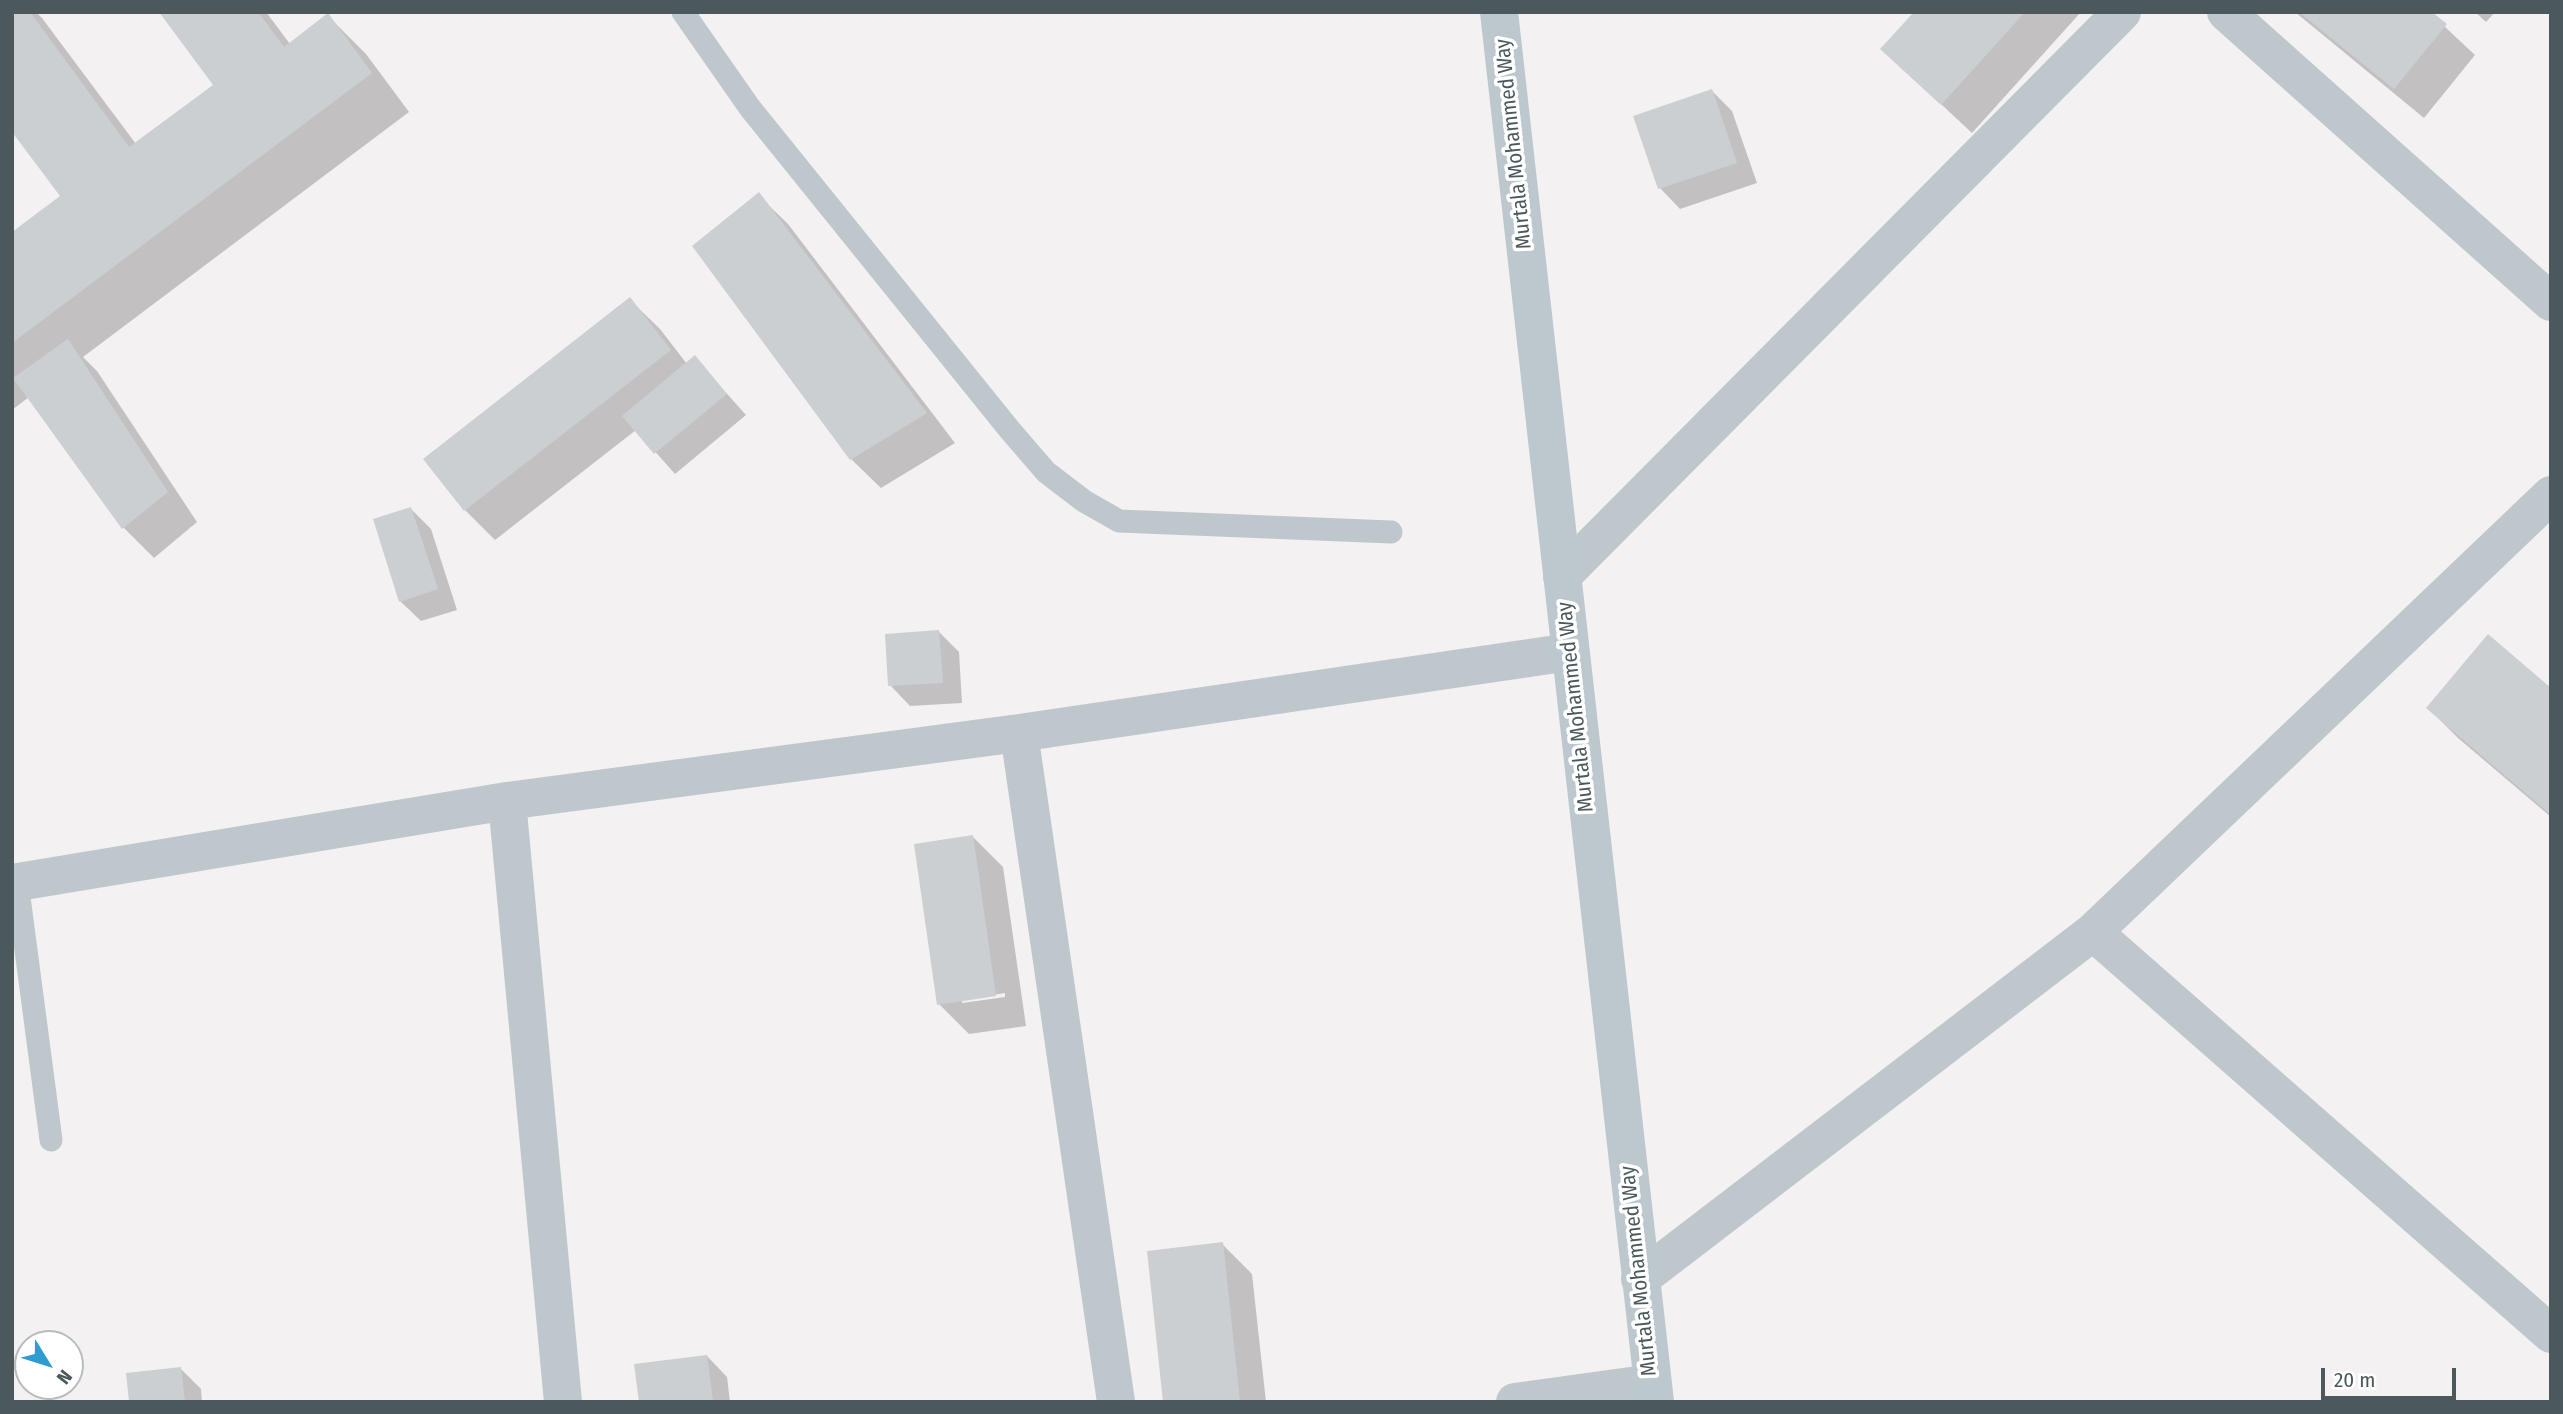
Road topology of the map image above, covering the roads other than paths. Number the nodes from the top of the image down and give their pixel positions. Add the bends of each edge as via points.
1 (683, 12) edge
2 (1499, 12) edge
3 (2122, 12) edge
4 (2226, 12) edge
5 (2551, 302) edge
6 (2551, 495) edge
7 (1391, 532) dead end
8 (1562, 576) junction
9 (1570, 652) junction
10 (1019, 733) junction
11 (507, 801) junction
12 (15, 882) edge
13 (2093, 932) junction
14 (51, 1140) dead end
15 (1640, 1279) junction
16 (2551, 1334) edge
17 (1653, 1392) edge
18 (563, 1402) edge
19 (1116, 1402) edge
20 (1515, 1402) edge

1 - 7 lane via 750,108 1009,429 1046,472 1084,501 1119,521
2 - 8 street, Murtala Mohammed Way
3 - 8 street
4 - 5 street
6 - 13 street
8 - 9 street, Murtala Mohammed Way
9 - 10 street
9 - 15 street, Murtala Mohammed Way
10 - 11 street
10 - 19 street
11 - 12 street
11 - 18 street
12 - 14 lane
13 - 15 street
13 - 16 street
15 - 17 street, Murtala Mohammed Way
17 - 20 street

